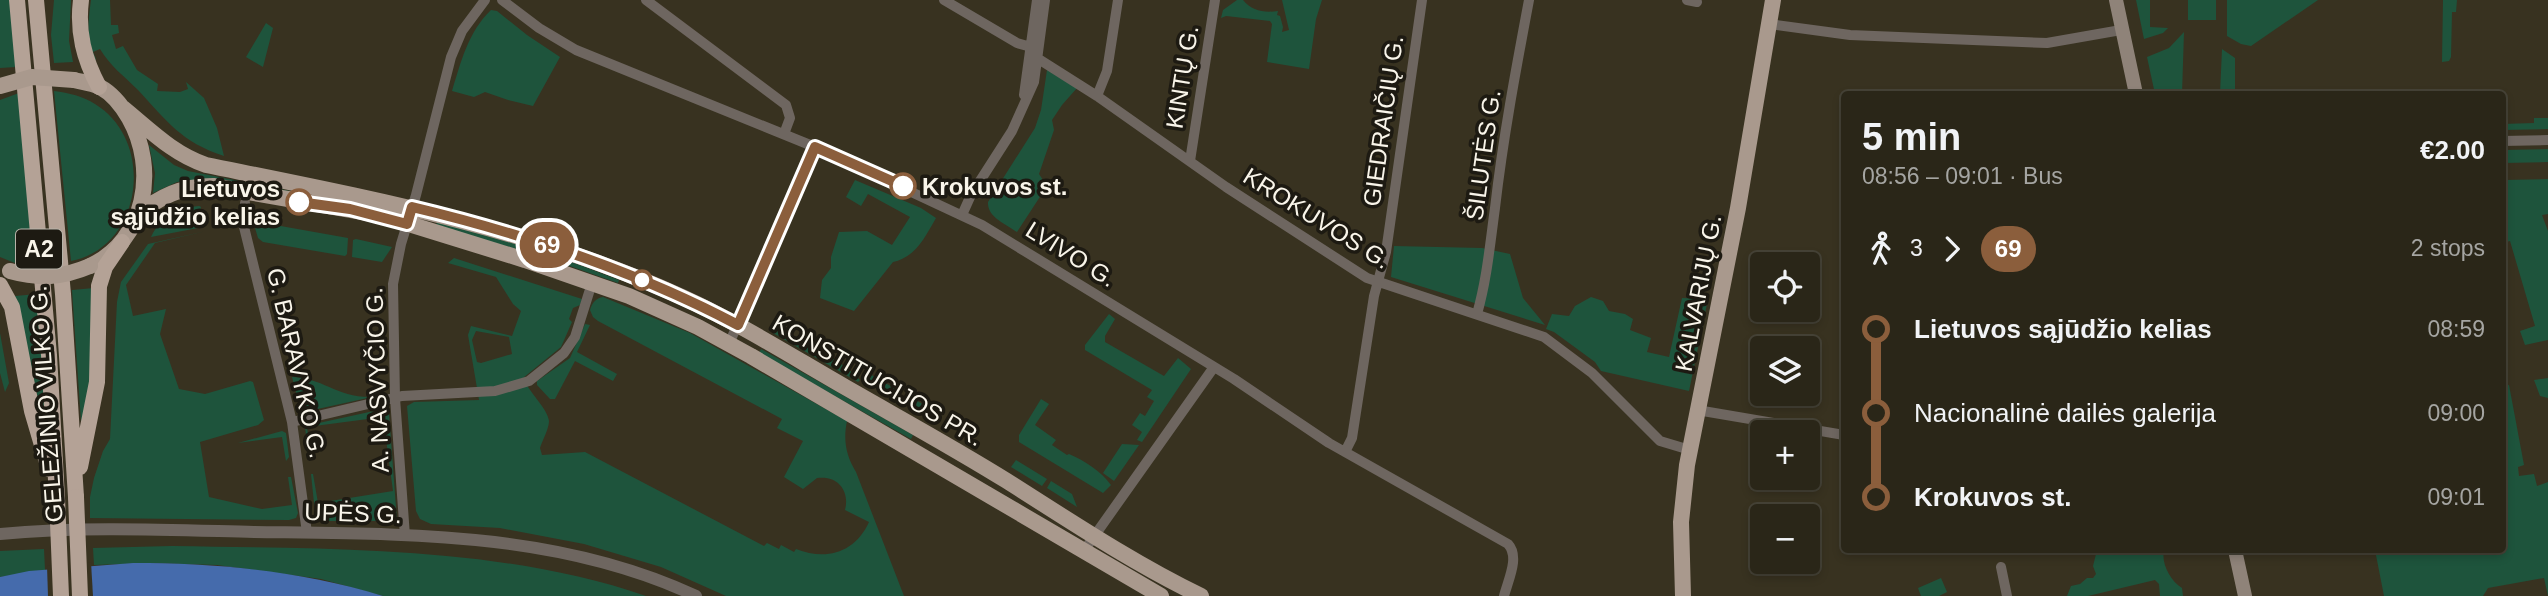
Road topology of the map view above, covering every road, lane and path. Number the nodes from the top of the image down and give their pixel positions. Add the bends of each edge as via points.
1 (18, 0) edge
2 (36, 0) edge
3 (45, 0) edge
4 (81, 0) edge
5 (485, 0) edge
6 (502, 0) edge
7 (646, 0) edge
8 (944, 0) edge
9 (1037, 0) edge
10 (1045, 0) edge
11 (1118, 0) edge
12 (1215, 0) edge
13 (1422, 0) edge
14 (1529, 0) edge
15 (1773, 0) edge
16 (2116, 0) edge
17 (1769, 24) junction
18 (2121, 30) junction
19 (1031, 47) junction
20 (1037, 58) junction
21 (42, 63) junction
22 (0, 86) edge
23 (99, 87) junction
24 (2135, 91) edge
25 (1097, 96) junction
26 (123, 108) junction
27 (1020, 112) junction
28 (784, 134) junction
29 (2548, 140) edge
30 (2506, 141) edge
31 (815, 147) junction
32 (1190, 161) junction
33 (165, 196) junction
34 (246, 203) junction
35 (412, 207) junction
36 (962, 215) junction
37 (136, 216) junction
38 (407, 224) junction
39 (122, 242) junction
40 (5, 269) edge
41 (1378, 282) junction
42 (592, 283) junction
43 (0, 285) edge
44 (1477, 314) junction
45 (738, 325) junction
46 (729, 344) junction
47 (1214, 367) junction
48 (395, 398) junction
49 (1697, 410) junction
50 (292, 422) junction
51 (1841, 434) edge
52 (1690, 450) junction
53 (1345, 452) junction
54 (76, 497) junction
55 (57, 498) junction
56 (307, 533) junction
57 (0, 534) edge
58 (405, 536) junction
59 (1094, 536) junction
60 (1083, 552) junction
61 (2236, 553) edge
62 (2001, 567) dead end
63 (61, 596) edge
64 (80, 596) edge
65 (696, 596) edge
66 (1161, 596) edge
67 (1201, 596) edge
68 (1504, 596) edge
69 (1683, 596) edge
70 (2007, 596) edge
71 (2245, 596) edge

1 - 55 highway, GELEŽINIO VILKO G. / A2
2 - 21 highway, GELEŽINIO VILKO G.
3 - 21 highway
4 - 23 highway via 83,51
5 - 35 street, A. NASVYČIO G. via 450,57
6 - 28 street, LVIVO G. via 576,50
7 - 28 street via 786,105 790,118
8 - 19 street
9 - 19 street
10 - 20 street
11 - 25 street via 1107,71
12 - 32 street, KINTŲ G.
13 - 41 street, GIEDRAIČIŲ G.
14 - 44 street, ŠILUTĖS G. via 1491,253
15 - 17 main road, KALVARIJŲ G.
16 - 18 main road
17 - 18 street via 1850,35 2047,43
17 - 49 main road, KALVARIJŲ G.
18 - 24 main road
19 - 27 street
20 - 25 street, KROKUVOS G.
20 - 27 street via 1034,82
21 - 54 highway, GELEŽINIO VILKO G. / A2
22 - 23 main road, bridge via 32,78 74,80
23 - 26 main road, KONSTITUCIJOS PR.
25 - 32 street, KROKUVOS G.
26 - 35 main road, KONSTITUCIJOS PR. via 172,149 198,163
26 - 37 main road via 141,144 145,167 143,199
27 - 36 street
28 - 31 street, LVIVO G.
29 - 30 street
31 - 36 street, LVIVO G.
31 - 45 street
32 - 41 street, KROKUVOS G.
33 - 34 main road, KONSTITUCIJOS PR. via 202,195
33 - 37 main road, KONSTITUCIJOS PR.
33 - 38 main road, KONSTITUCIJOS PR. via 187,187 213,186 350,209
34 - 38 main road, KONSTITUCIJOS PR. via 318,216
34 - 50 street, G. BARAVYKO G. via 244,227
35 - 38 street, A. NASVYČIO G.
35 - 45 main road, KONSTITUCIJOS PR. via 609,267
36 - 47 street, LVIVO G.
37 - 39 main road
38 - 42 main road, KONSTITUCIJOS PR.
38 - 48 street, A. NASVYČIO G. via 393,284
39 - 40 main road, bridge via 90,266 56,277
39 - 54 highway via 99,286 97,382
41 - 44 street, KROKUVOS G.
41 - 53 street, GIEDRAIČIŲ G. via 1352,438
42 - 46 main road, KONSTITUCIJOS PR. via 677,317
42 - 48 street via 575,337 564,353 529,381 495,391
43 - 55 highway via 12,307 32,411
44 - 52 street, KROKUVOS G. via 1549,341 1592,373 1660,441
45 - 46 street
45 - 59 main road, KONSTITUCIJOS PR.
46 - 60 main road, KONSTITUCIJOS PR.
47 - 53 street, LVIVO G.
47 - 59 street
48 - 50 street
48 - 58 street, A. NASVYČIO G.
49 - 51 street
49 - 52 main road, KALVARIJŲ G.
50 - 56 street, G. BARAVYKO G.
52 - 69 main road, KALVARIJŲ G. via 1681,522
53 - 68 street, LVIVO G. via 1508,544 1514,557
54 - 64 highway, GELEŽINIO VILKO G. / A2, bridge
55 - 63 highway, GELEŽINIO VILKO G. / A2, bridge
56 - 57 street, UPĖS G. via 115,529
56 - 58 street, UPĖS G.
58 - 65 street, UPĖS G. via 501,542 563,552 623,568
59 - 60 street
59 - 67 main road, KONSTITUCIJOS PR.
60 - 66 main road, KONSTITUCIJOS PR.
61 - 71 main road
62 - 70 street

